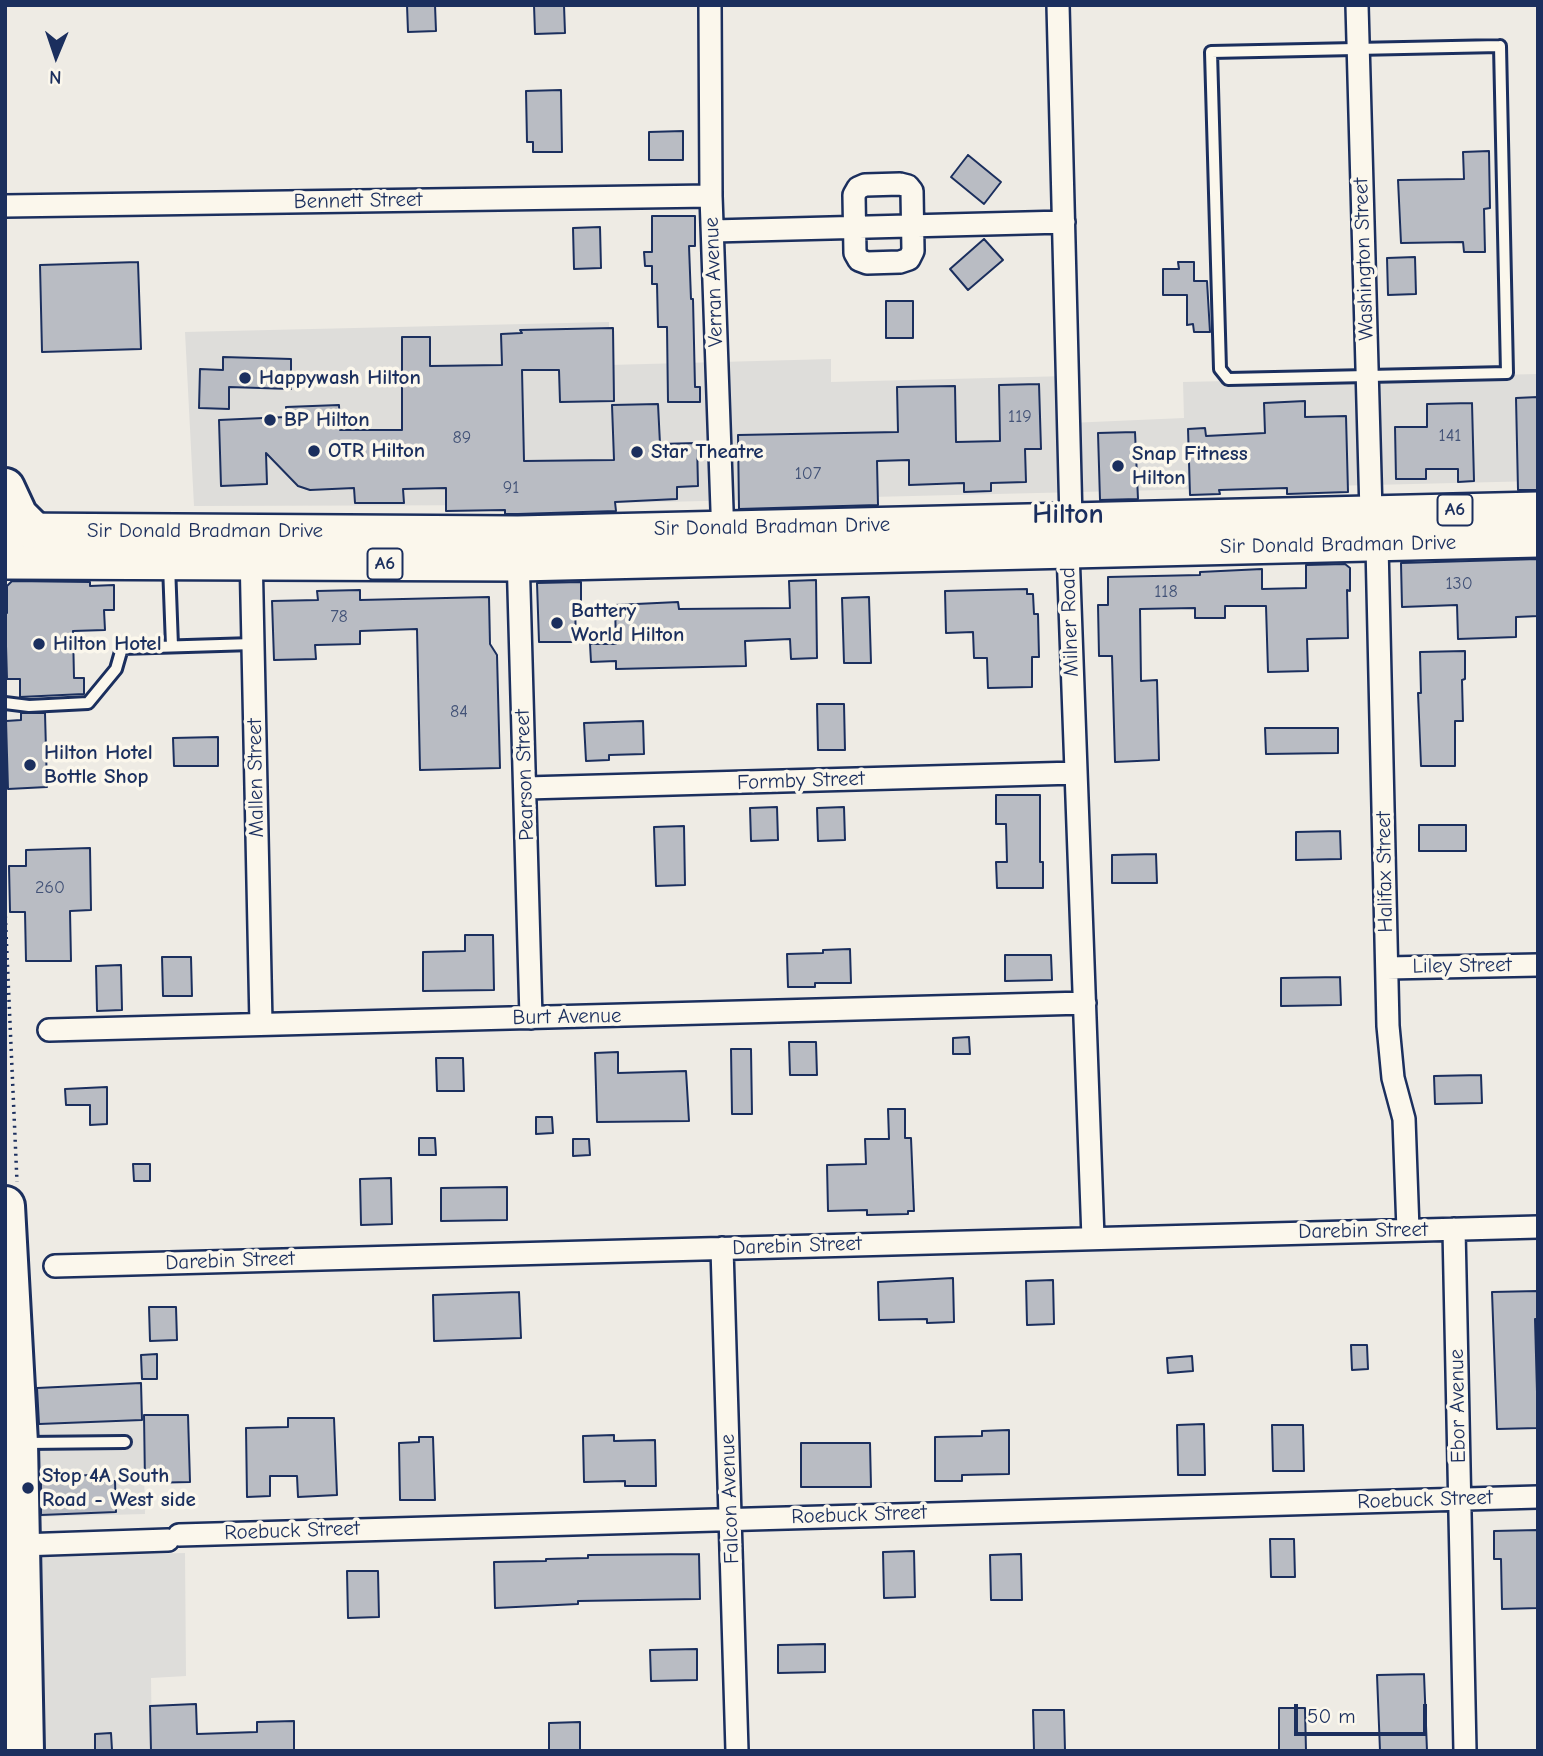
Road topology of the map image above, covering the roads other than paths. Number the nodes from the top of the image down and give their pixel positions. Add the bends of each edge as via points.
1 (710, 5) edge
2 (1058, 5) edge
3 (1357, 5) edge
4 (1359, 48) junction
5 (710, 196) junction
6 (5, 206) edge
7 (1064, 222) junction
8 (914, 226) junction
9 (856, 227) junction
10 (713, 231) junction
11 (1368, 376) junction
12 (5, 488) edge
13 (1538, 509) edge
14 (1371, 512) junction
15 (18, 530) edge
16 (1070, 535) junction
17 (1538, 540) edge
18 (723, 544) junction
19 (1377, 545) junction
20 (251, 547) junction
21 (518, 548) junction
22 (5, 562) edge
23 (169, 562) junction
24 (253, 644) junction
25 (172, 646) junction
26 (5, 702) edge
27 (1076, 773) junction
28 (526, 788) junction
29 (1538, 965) edge
30 (1387, 968) junction
31 (1085, 1003) junction
32 (531, 1018) junction
33 (261, 1024) junction
34 (49, 1030) dead end
35 (5, 1206) edge
36 (5, 1216) edge
37 (1538, 1227) edge
38 (1454, 1229) junction
39 (1408, 1230) junction
40 (1093, 1238) junction
41 (722, 1248) junction
42 (55, 1266) dead end
43 (125, 1442) dead end
44 (12, 1443) edge
45 (1538, 1497) edge
46 (1460, 1499) junction
47 (730, 1519) junction
48 (20, 1545) junction
49 (24, 1751) edge
50 (737, 1751) edge
51 (1465, 1751) edge

1 - 5 street, Verran Avenue
2 - 7 street, Milner Road
3 - 4 street, Washington Street
4 - 11 street, Washington Street
4 - 11 lane via 1500,46 1507,373
4 - 11 lane via 1211,52 1211,65 1221,372 1227,379
5 - 6 street, Bennett Street
5 - 10 street, Verran Avenue
7 - 8 street
7 - 16 street, Milner Road
8 - 9 street
8 - 9 street via 909,259 867,263 855,253
8 - 9 street via 912,191 900,184 858,188 854,195
9 - 10 street
10 - 18 street, Verran Avenue
11 - 14 street, Washington Street
12 - 15 highway via 18,516
13 - 14 main road, Sir Donald Bradman Drive / A6
14 - 16 main road, Sir Donald Bradman Drive / A6
14 - 19 street, Halifax Street
15 - 20 main road, Sir Donald Bradman Drive / A6
16 - 18 main road, Sir Donald Bradman Drive / A6
16 - 19 main road, Sir Donald Bradman Drive / A6
16 - 27 street, Milner Road
17 - 19 main road, Sir Donald Bradman Drive / A6
18 - 21 main road, Sir Donald Bradman Drive / A6
19 - 30 street, Halifax Street
20 - 21 main road, Sir Donald Bradman Drive / A6
20 - 23 main road, Sir Donald Bradman Drive / A6
20 - 24 street, Mallen Street
21 - 28 street, Pearson Street
22 - 23 main road, Sir Donald Bradman Drive / A6
23 - 25 lane
24 - 25 lane
24 - 33 street, Mallen Street
25 - 26 lane via 122,648 116,669 88,703 29,706
27 - 28 street, Formby Street
27 - 31 street, Milner Road
28 - 32 street, Pearson Street
29 - 30 street, Liley Street
30 - 39 street, Halifax Street via 1393,1077 1404,1119
31 - 32 street, Burt Avenue
31 - 40 street, Milner Road
32 - 33 street, Burt Avenue
33 - 34 street, Burt Avenue
35 - 36 highway
36 - 44 highway via 14,1341
37 - 38 street, Darebin Street
38 - 39 street, Darebin Street
38 - 46 street, Ebor Avenue
39 - 40 street, Darebin Street
40 - 41 street, Darebin Street
41 - 42 street, Darebin Street
41 - 47 street, Falcon Avenue
43 - 44 lane
44 - 48 highway
45 - 46 street, Roebuck Street
46 - 47 street, Roebuck Street
46 - 51 street, Ebor Avenue
47 - 48 street, Roebuck Street
47 - 50 street, Falcon Avenue
48 - 49 highway

